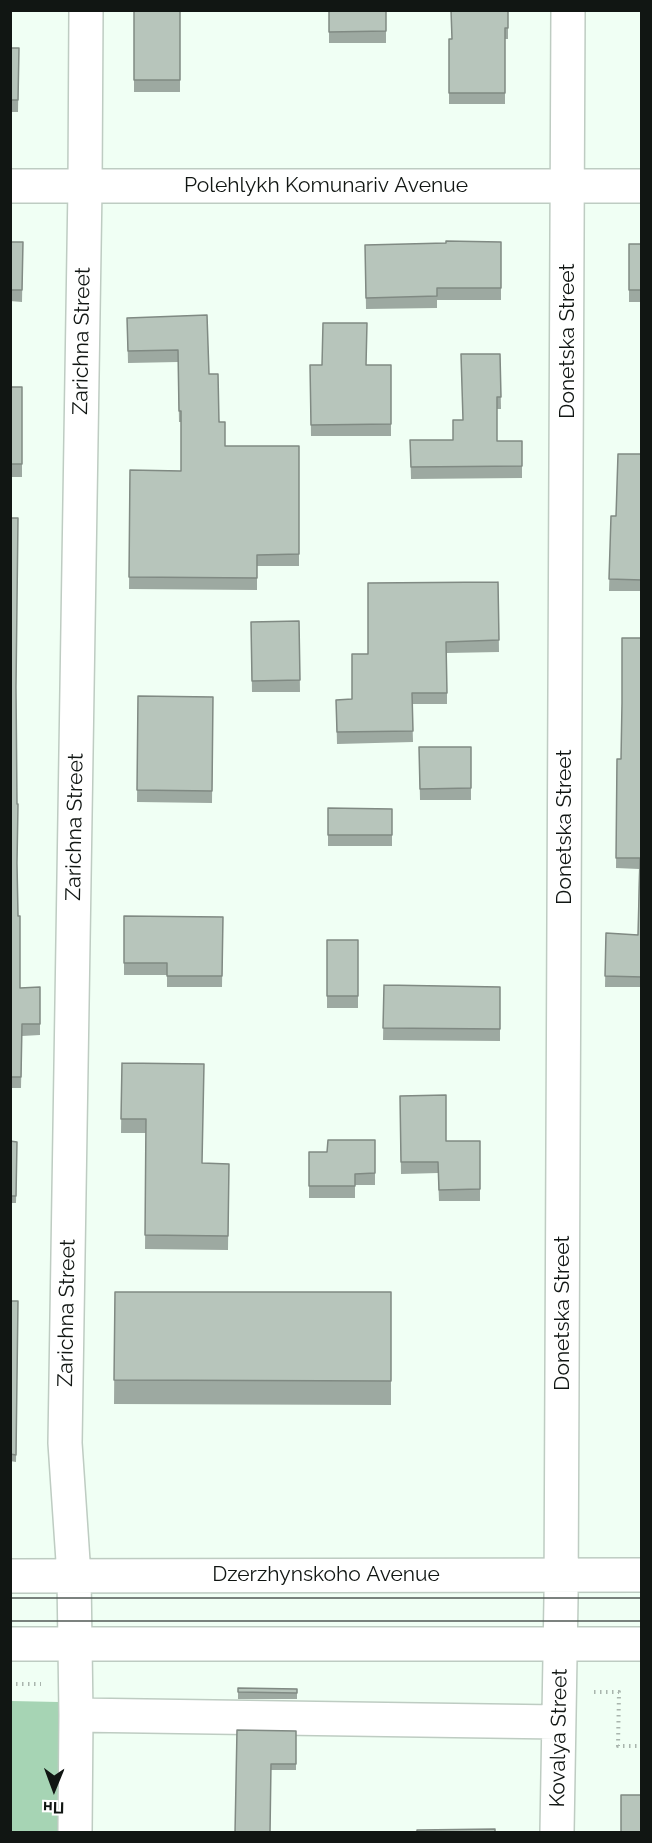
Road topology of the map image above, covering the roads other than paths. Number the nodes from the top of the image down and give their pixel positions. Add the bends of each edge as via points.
1 (86, 10) edge
2 (568, 10) edge
3 (10, 186) edge
4 (569, 186) junction
5 (642, 186) edge
6 (85, 187) junction
7 (561, 1574) junction
8 (642, 1575) edge
9 (10, 1576) edge
10 (74, 1576) junction
11 (74, 1643) junction
12 (10, 1644) edge
13 (561, 1644) junction
14 (642, 1644) edge
15 (76, 1714) junction
16 (558, 1722) junction
17 (75, 1833) edge
18 (557, 1833) edge

1 - 6 street, Zarichna Street
2 - 4 street, Donetska Street
3 - 6 street, Polehlykh Komunariv Avenue
4 - 5 street, Polehlykh Komunariv Avenue
4 - 6 street, Polehlykh Komunariv Avenue
4 - 7 street, Donetska Street
6 - 10 street, Zarichna Street via 64,1443
7 - 8 street, Dzerzhynskoho Avenue
7 - 10 street, Dzerzhynskoho Avenue
7 - 13 street, Donetska Street
9 - 10 street, Dzerzhynskoho Avenue
10 - 11 street, Zarichna Street
11 - 12 street
11 - 13 street
11 - 15 street, Zarichna Street
13 - 14 street
13 - 16 street, Kovalya Street
15 - 16 street
15 - 17 street, Zarichna Street
16 - 18 street, Kovalya Street

